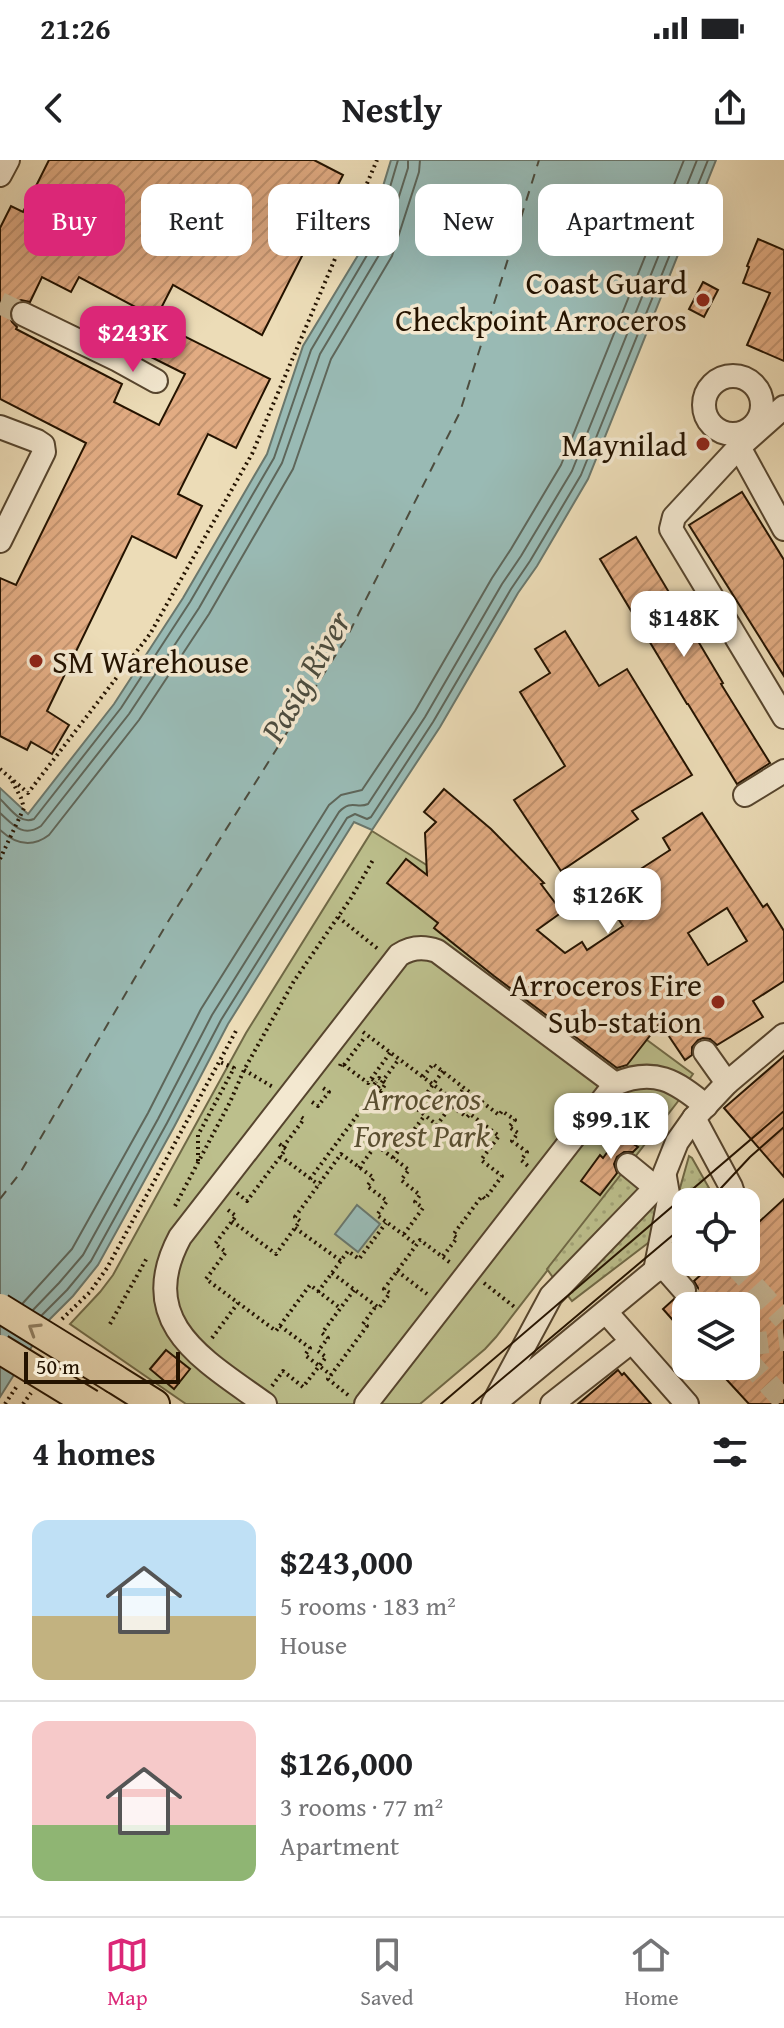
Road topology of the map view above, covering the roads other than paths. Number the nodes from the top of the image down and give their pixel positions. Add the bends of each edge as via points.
1 (8, 160) edge
2 (0, 175) edge
3 (23, 314) tunnel mouth
4 (156, 381) dead end
5 (784, 408) edge
6 (0, 427) edge
7 (739, 447) junction
8 (784, 529) edge
9 (0, 541) edge
10 (784, 717) edge
11 (784, 771) edge
12 (745, 795) dead end
13 (784, 1035) edge
14 (705, 1052) dead end
15 (727, 1083) junction
16 (615, 1084) junction
17 (700, 1112) junction
18 (628, 1165) dead end
19 (660, 1182) junction
20 (731, 1188) edge
21 (672, 1256) edge
22 (658, 1268) junction
23 (684, 1290) tunnel mouth
24 (0, 1308) edge
25 (517, 1309) road end
26 (606, 1312) junction
27 (536, 1323) junction
28 (631, 1342) junction
29 (0, 1349) edge
30 (358, 1400) edge
31 (263, 1402) edge
32 (90, 1404) edge
33 (155, 1404) edge
34 (493, 1404) edge
35 (552, 1404) edge
36 (687, 1404) edge

1 - 2 street
3 - 4 street
5 - 7 street via 757,426
6 - 9 street via 37,441 44,452
7 - 8 street
7 - 10 street via 674,517 671,529
11 - 12 street
13 - 15 street
14 - 15 street
15 - 17 street
16 - 17 street via 661,1078 683,1087
16 - 30 street via 443,1306
16 - 31 street via 437,951 413,948 393,961 180,1237 169,1262 165,1289 178,1332 199,1356
17 - 19 street via 677,1142
17 - 20 street
18 - 19 street
19 - 22 street via 668,1204
19 - 27 street via 559,1286
21 - 22 street
22 - 23 street
22 - 26 street
33 -> 24 main road, bridge
25 - 27 street
26 - 28 street
26 - 34 street
27 - 34 street
28 - 35 street
28 - 36 street
29 - 32 main road, bridge

